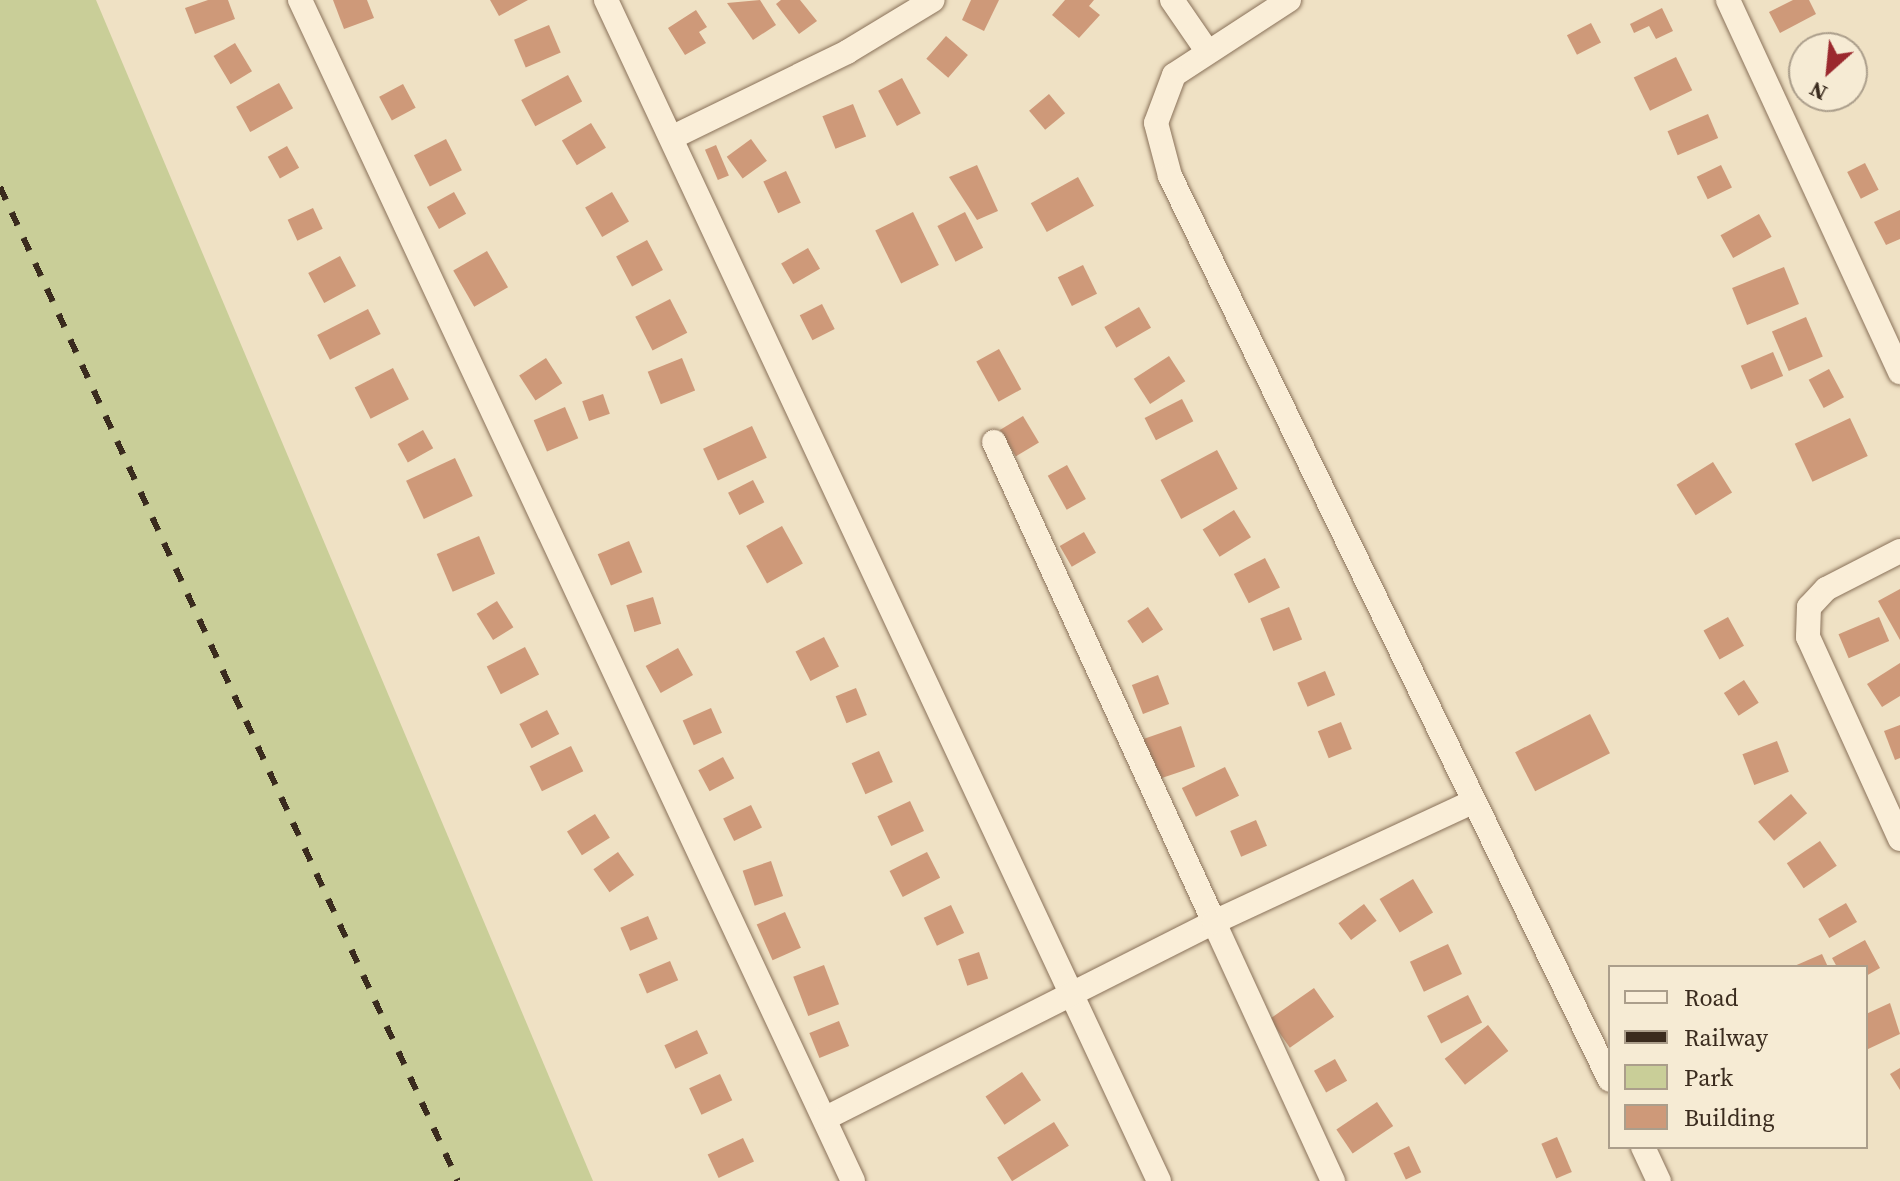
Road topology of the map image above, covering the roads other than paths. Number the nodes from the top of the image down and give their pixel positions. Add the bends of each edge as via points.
1 (300, 0) edge
2 (606, 0) edge
3 (933, 0) edge
4 (1172, 0) edge
5 (1289, 0) edge
6 (1728, 0) edge
7 (1205, 48) junction
8 (673, 137) junction
9 (1900, 372) edge
10 (994, 442) dead end
11 (1900, 551) edge
12 (1473, 802) junction
13 (1900, 839) edge
14 (1214, 922) junction
15 (1073, 990) junction
16 (1608, 1076) edge
17 (826, 1118) junction
18 (1644, 1149) edge
19 (853, 1181) edge
20 (1159, 1181) edge
21 (1333, 1181) edge
22 (1659, 1181) edge

1 - 17 street
2 - 8 street
3 - 8 street via 834,59
4 - 7 street
5 - 7 street
6 - 9 street
7 - 12 street via 1174,75 1160,103 1156,123 1170,176
8 - 15 street via 973,790
10 - 14 street
11 - 13 street via 1826,589 1809,607 1808,637
12 - 14 street
12 - 16 street
14 - 15 street
14 - 21 street
15 - 17 street
15 - 20 street
17 - 19 street
18 - 22 street

